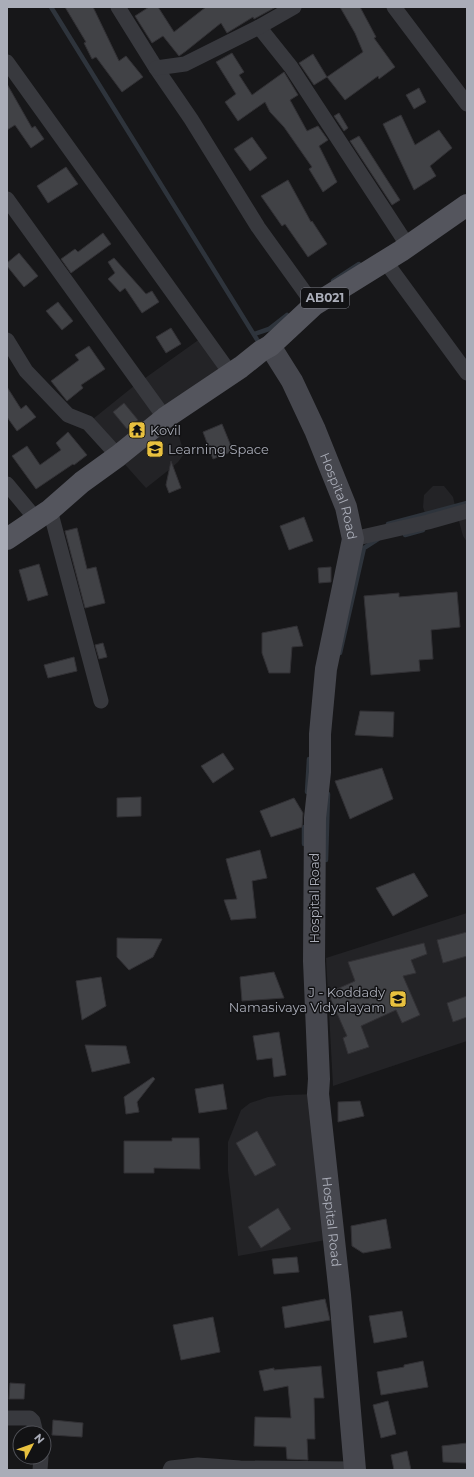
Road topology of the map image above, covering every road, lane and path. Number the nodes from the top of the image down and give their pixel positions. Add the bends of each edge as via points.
1 (118, 7) edge
2 (294, 7) edge
3 (394, 7) edge
4 (259, 27) junction
5 (7, 62) edge
6 (156, 68) junction
7 (467, 104) edge
8 (7, 199) edge
9 (467, 205) edge
10 (396, 254) junction
11 (314, 305) junction
12 (7, 340) edge
13 (270, 346) junction
14 (467, 373) edge
15 (231, 374) junction
16 (165, 418) junction
17 (118, 456) junction
18 (7, 484) edge
19 (467, 511) edge
20 (43, 515) junction
21 (7, 539) edge
22 (353, 540) junction
23 (101, 701) dead end
24 (7, 1418) edge
25 (33, 1425) edge
26 (355, 1469) edge
27 (170, 1470) edge

1 - 6 street
2 - 4 street
3 - 7 street
4 - 6 street via 185,64
4 - 10 street via 291,68
5 - 15 street
6 - 11 street via 258,227
8 - 16 street
9 - 10 main road, AB021
10 - 11 main road, AB021
10 - 14 street
11 - 13 main road, AB021
12 - 17 street via 26,371 68,415 88,423
13 - 15 main road, AB021
13 - 22 street, Hospital Road via 292,382 315,430 346,507
15 - 16 main road, AB021
16 - 17 main road, AB021
17 - 20 main road, AB021
18 - 20 street
19 - 22 street
20 - 21 main road, AB021
20 - 23 street
22 - 26 street, Hospital Road via 325,676 315,818 314,961 318,1094 340,1295
24 - 25 street via 30,1418
26 - 27 street via 198,1465

